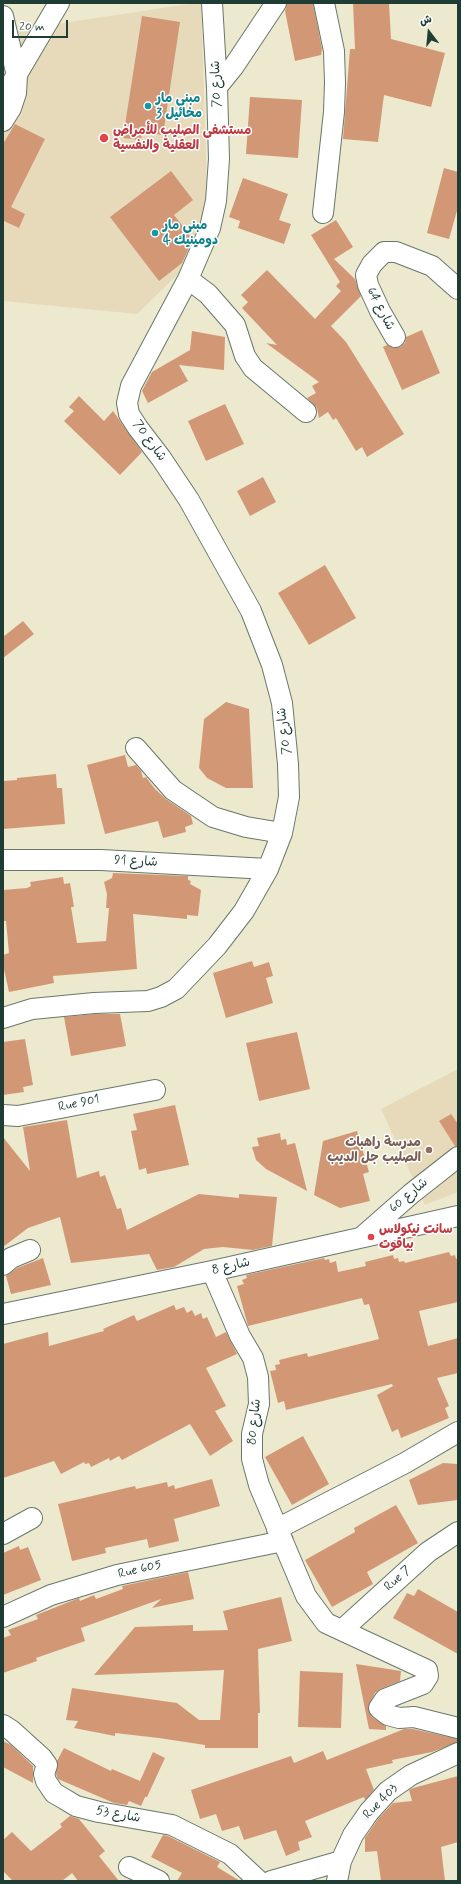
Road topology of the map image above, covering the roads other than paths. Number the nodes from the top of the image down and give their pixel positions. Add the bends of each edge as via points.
1 (4, 3) edge
2 (59, 3) edge
3 (212, 3) edge
4 (276, 3) edge
5 (324, 3) edge
6 (3, 7) edge
7 (3, 16) edge
8 (17, 76) junction
9 (218, 87) junction
10 (3, 98) edge
11 (3, 121) edge
12 (323, 213) dead end
13 (188, 279) junction
14 (458, 289) edge
15 (395, 337) dead end
16 (306, 412) dead end
17 (136, 748) dead end
18 (282, 834) junction
19 (3, 860) edge
20 (268, 869) junction
21 (3, 1018) edge
22 (155, 1090) dead end
23 (3, 1115) edge
24 (458, 1157) edge
25 (458, 1216) edge
26 (362, 1238) junction
27 (30, 1250) dead end
28 (3, 1265) edge
29 (212, 1271) junction
30 (3, 1314) edge
31 (458, 1432) edge
32 (32, 1518) dead end
33 (458, 1532) edge
34 (3, 1534) edge
35 (280, 1535) junction
36 (3, 1617) edge
37 (342, 1630) junction
38 (3, 1725) edge
39 (458, 1728) edge
40 (458, 1753) edge
41 (341, 1861) junction
42 (129, 1867) dead end
43 (295, 1878) edge
44 (158, 1881) edge
45 (259, 1881) edge
46 (271, 1881) edge
47 (337, 1881) edge

1 - 6 street
2 - 8 street
3 - 9 street, شارع 70
4 - 9 street
5 - 12 street via 334,51 335,83
7 - 8 street
8 - 10 street
8 - 11 street via 16,93
9 - 13 street, شارع 70 via 219,159 216,201 210,228
13 - 16 street via 208,294 235,325 245,356 253,368
13 - 18 street, شارع 70 via 131,386 127,403 129,414 189,500 250,611 272,665 282,703 288,764 289,797
14 - 15 street, شارع 64 via 432,266 396,252 384,252 372,264 366,275 380,311
17 - 18 street via 174,790 213,817
18 - 20 street, شارع 70
19 - 20 street, شارع 91 via 101,860
20 - 21 street, شارع 70 via 244,911 217,946 176,989 148,1001 32,1009
22 - 23 street, Rue 901 via 18,1116
24 - 26 street, شارع 60 via 412,1193
25 - 26 street, شارع 8
26 - 29 street, شارع 8
27 - 28 street via 11,1258
29 - 30 street, شارع 8
29 - 35 street, شارع 80 via 240,1336 253,1358 258,1377 259,1404 252,1434 252,1458 259,1485
31 - 35 street, Rue 605
32 - 34 street
33 - 37 street, Rue 7 via 428,1552
35 - 36 street, Rue 605 via 117,1575 50,1595
35 - 37 street, شارع 80 via 306,1596 326,1623
37 - 39 street, شارع 80 via 427,1670 428,1676 423,1684 385,1699 379,1708 388,1715 399,1718 414,1717
38 - 45 street, شارع 53 via 42,1758 47,1765 44,1774 46,1781 54,1792 76,1806 172,1825 230,1854
40 - 41 street, Rue 403 via 411,1775 388,1792 369,1812 353,1835
41 - 43 street
41 - 47 street, Rue 403
42 - 44 street
43 - 46 street

